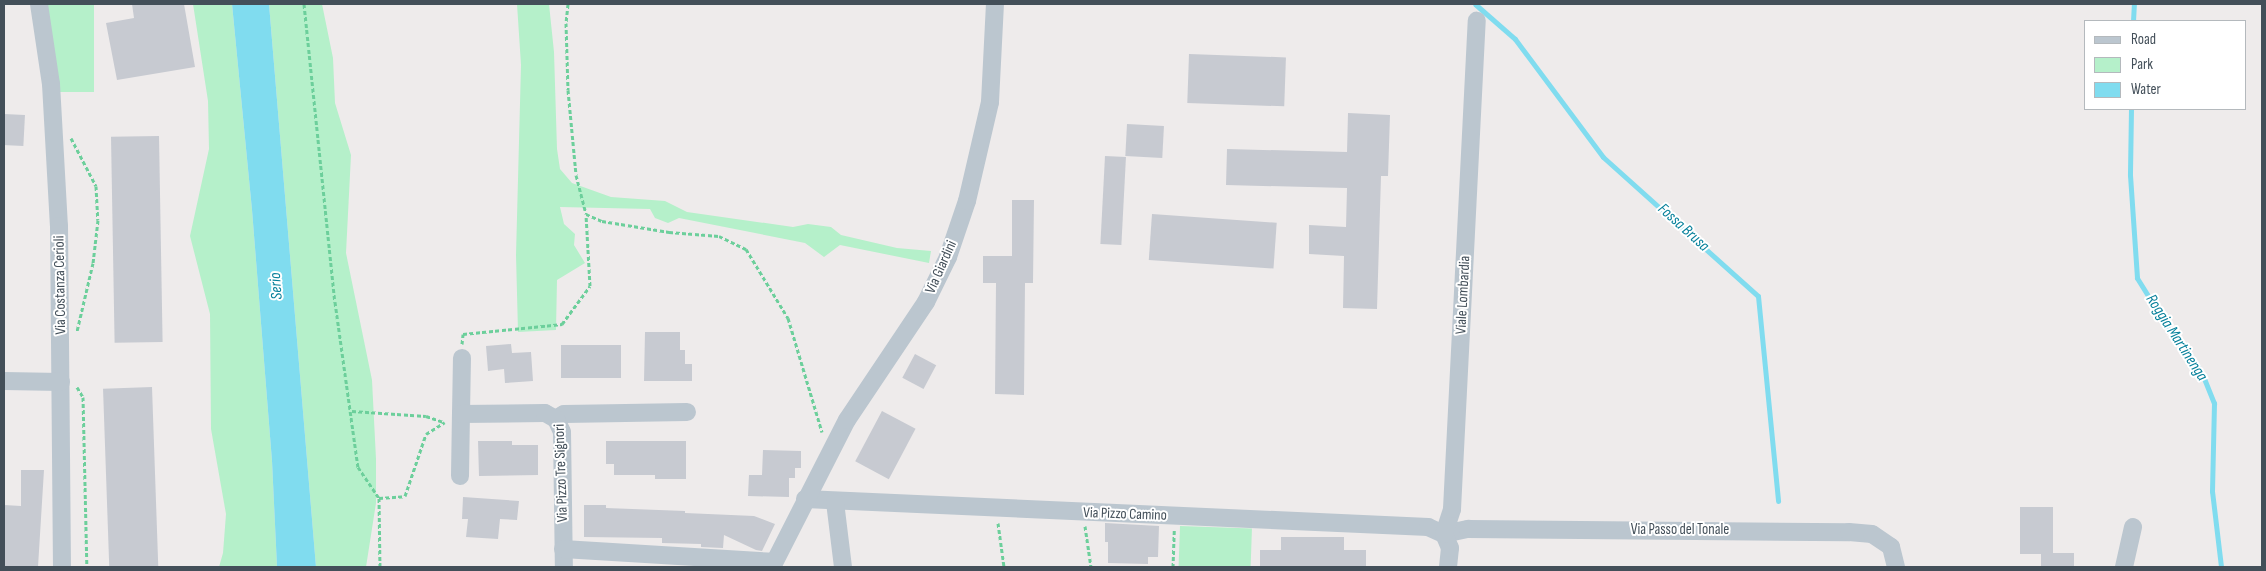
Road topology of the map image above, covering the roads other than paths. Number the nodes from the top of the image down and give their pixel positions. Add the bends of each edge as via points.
1 (39, 4) edge
2 (995, 4) edge
3 (1477, 21) dead end
4 (462, 358) road end
5 (4, 381) edge
6 (68, 382) junction
7 (687, 412) dead end
8 (461, 414) junction
9 (556, 419) junction
10 (460, 476) dead end
11 (805, 499) junction
12 (835, 502) junction
13 (2133, 528) dead end
14 (1444, 534) junction
15 (563, 549) junction
16 (772, 565) edge
17 (62, 567) edge
18 (564, 567) edge
19 (843, 567) edge
20 (1448, 567) edge
21 (1896, 567) edge
22 (2124, 567) edge

1 - 6 street, Via Costanza Cerioli via 51,84
2 - 11 street, Via Giardini via 990,102 967,201 948,257 926,302 847,420
3 - 14 street, Viale Lombardia via 1452,509
4 - 8 street
5 - 6 street
6 - 17 street, Via Costanza Cerioli
7 - 9 street, Via Pizzo Tre Signori via 564,414
8 - 9 street via 545,413
8 - 10 street
9 - 15 street, Via Pizzo Tre Signori via 562,432
11 - 12 street, Via Pizzo Camino
11 - 16 street, Via Giardini
12 - 14 street, Via Pizzo Camino via 1428,527
12 - 19 street
13 - 22 street
14 - 20 street, Viale Lombardia via 1450,548
14 - 21 street, Via Passo del Tonale via 1468,529 1849,532 1872,534 1891,547
15 - 16 street
15 - 18 street, Via Pizzo Tre Signori

